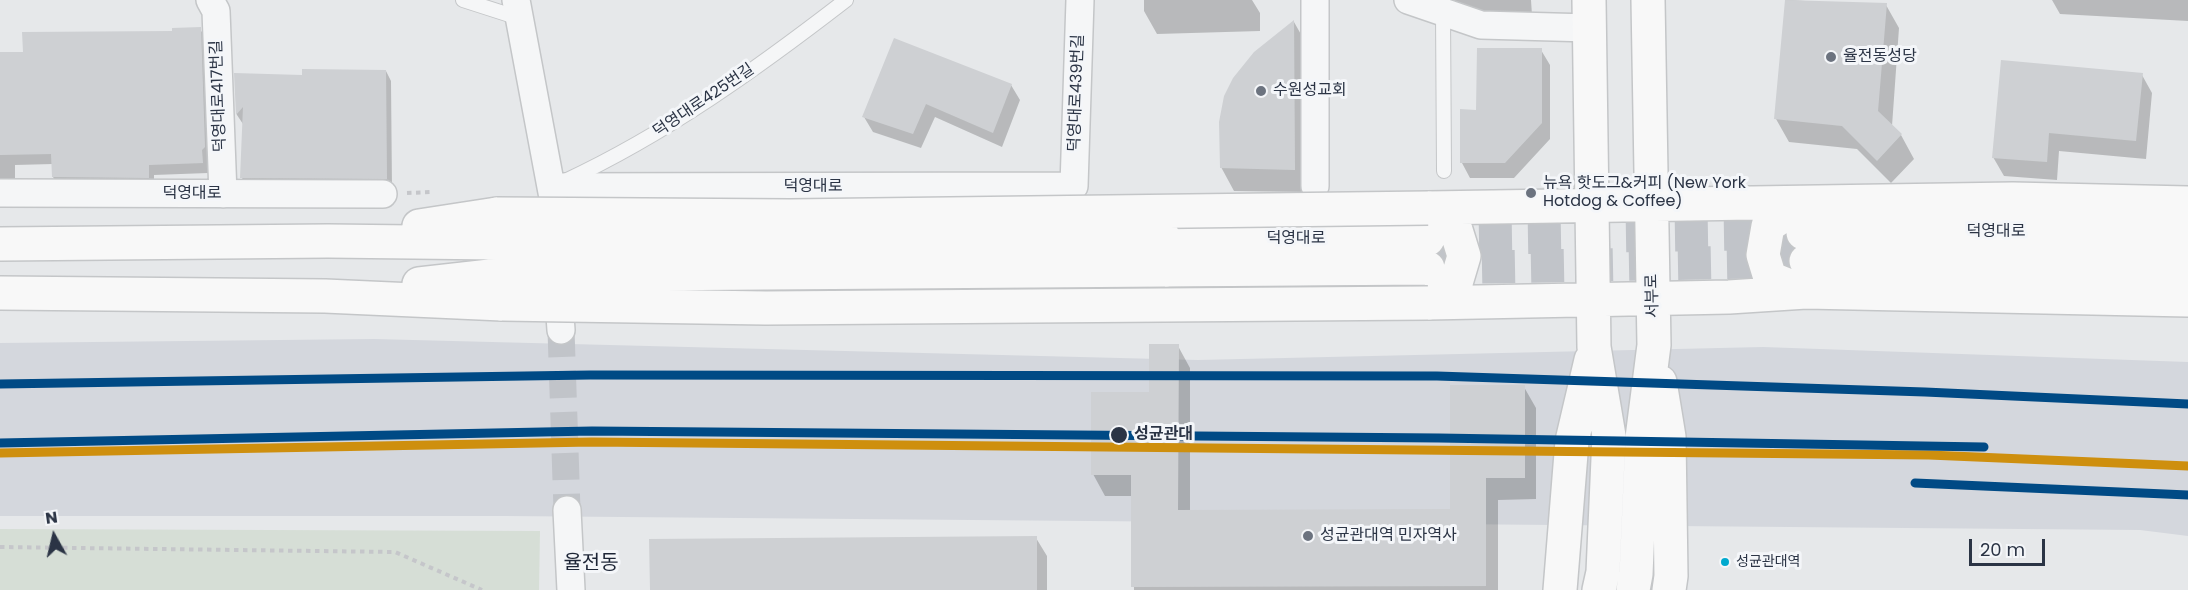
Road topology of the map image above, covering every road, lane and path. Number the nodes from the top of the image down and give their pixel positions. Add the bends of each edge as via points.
1 (210, 0) edge
2 (464, 0) edge
3 (846, 0) edge
4 (1080, 0) edge
5 (1315, 0) edge
6 (1408, 0) edge
7 (1648, 0) edge
8 (518, 9) edge
9 (1443, 13) junction
10 (1589, 14) edge
11 (1444, 171) dead end
12 (1074, 186) joint
13 (1315, 186) dead end
14 (553, 187) junction
15 (0, 193) edge
16 (223, 194) junction
17 (383, 194) dead end
18 (1651, 203) junction
19 (2188, 203) edge
20 (1592, 204) junction
21 (498, 228) junction
22 (2188, 235) edge
23 (1428, 238) junction
24 (0, 244) edge
25 (1804, 248) junction
26 (1165, 254) junction
27 (2188, 267) edge
28 (501, 290) junction
29 (0, 293) edge
30 (1654, 299) junction
31 (1594, 300) junction
32 (2188, 300) edge
33 (1428, 303) junction
34 (561, 330) tunnel mouth
35 (1654, 345) junction
36 (1594, 346) junction
37 (567, 510) tunnel mouth
38 (0, 548) edge
39 (1677, 585) edge
40 (1559, 586) edge
41 (482, 590) edge
42 (571, 590) edge
43 (1599, 590) edge
44 (1633, 590) edge

1 - 16 street, 덕영대로417번길 via 216,11
2 - 8 lane
3 - 14 lane, 덕영대로425번길 via 696,108 613,159
4 - 12 street, 덕영대로439번길
5 - 13 street
6 - 9 street
7 - 18 street, 서부로
8 - 14 street
9 - 10 street via 1480,25
9 - 11 lane
10 - 20 street
12 - 14 street, 덕영대로
14 - 34 street
15 - 16 street, 덕영대로
16 - 17 street, 덕영대로
18 - 20 street
18 - 25 street
18 - 30 street, 서부로
19 - 25 street via 2013,199
20 - 23 street
20 - 31 street
21 - 23 street, bridge via 790,216
21 - 24 street via 328,241
21 - 26 street, bridge
22 - 25 street, 덕영대로 via 2013,232
23 - 26 street, 덕영대로
23 - 33 street via 1456,230 1464,256 1456,284
25 - 27 street, 덕영대로
25 - 30 street
25 - 32 street
26 - 28 street, bridge
28 - 29 street via 325,296
28 - 33 street, bridge via 766,308
30 - 31 street
30 - 35 street, 서부로
31 - 33 street
31 - 36 street
35 - 39 street via 1669,437 1669,516
35 - 44 street, 서부로 via 1642,438
36 - 40 street via 1572,441
36 - 43 street via 1610,436
37 - 42 street
38 - 41 path via 395,552

